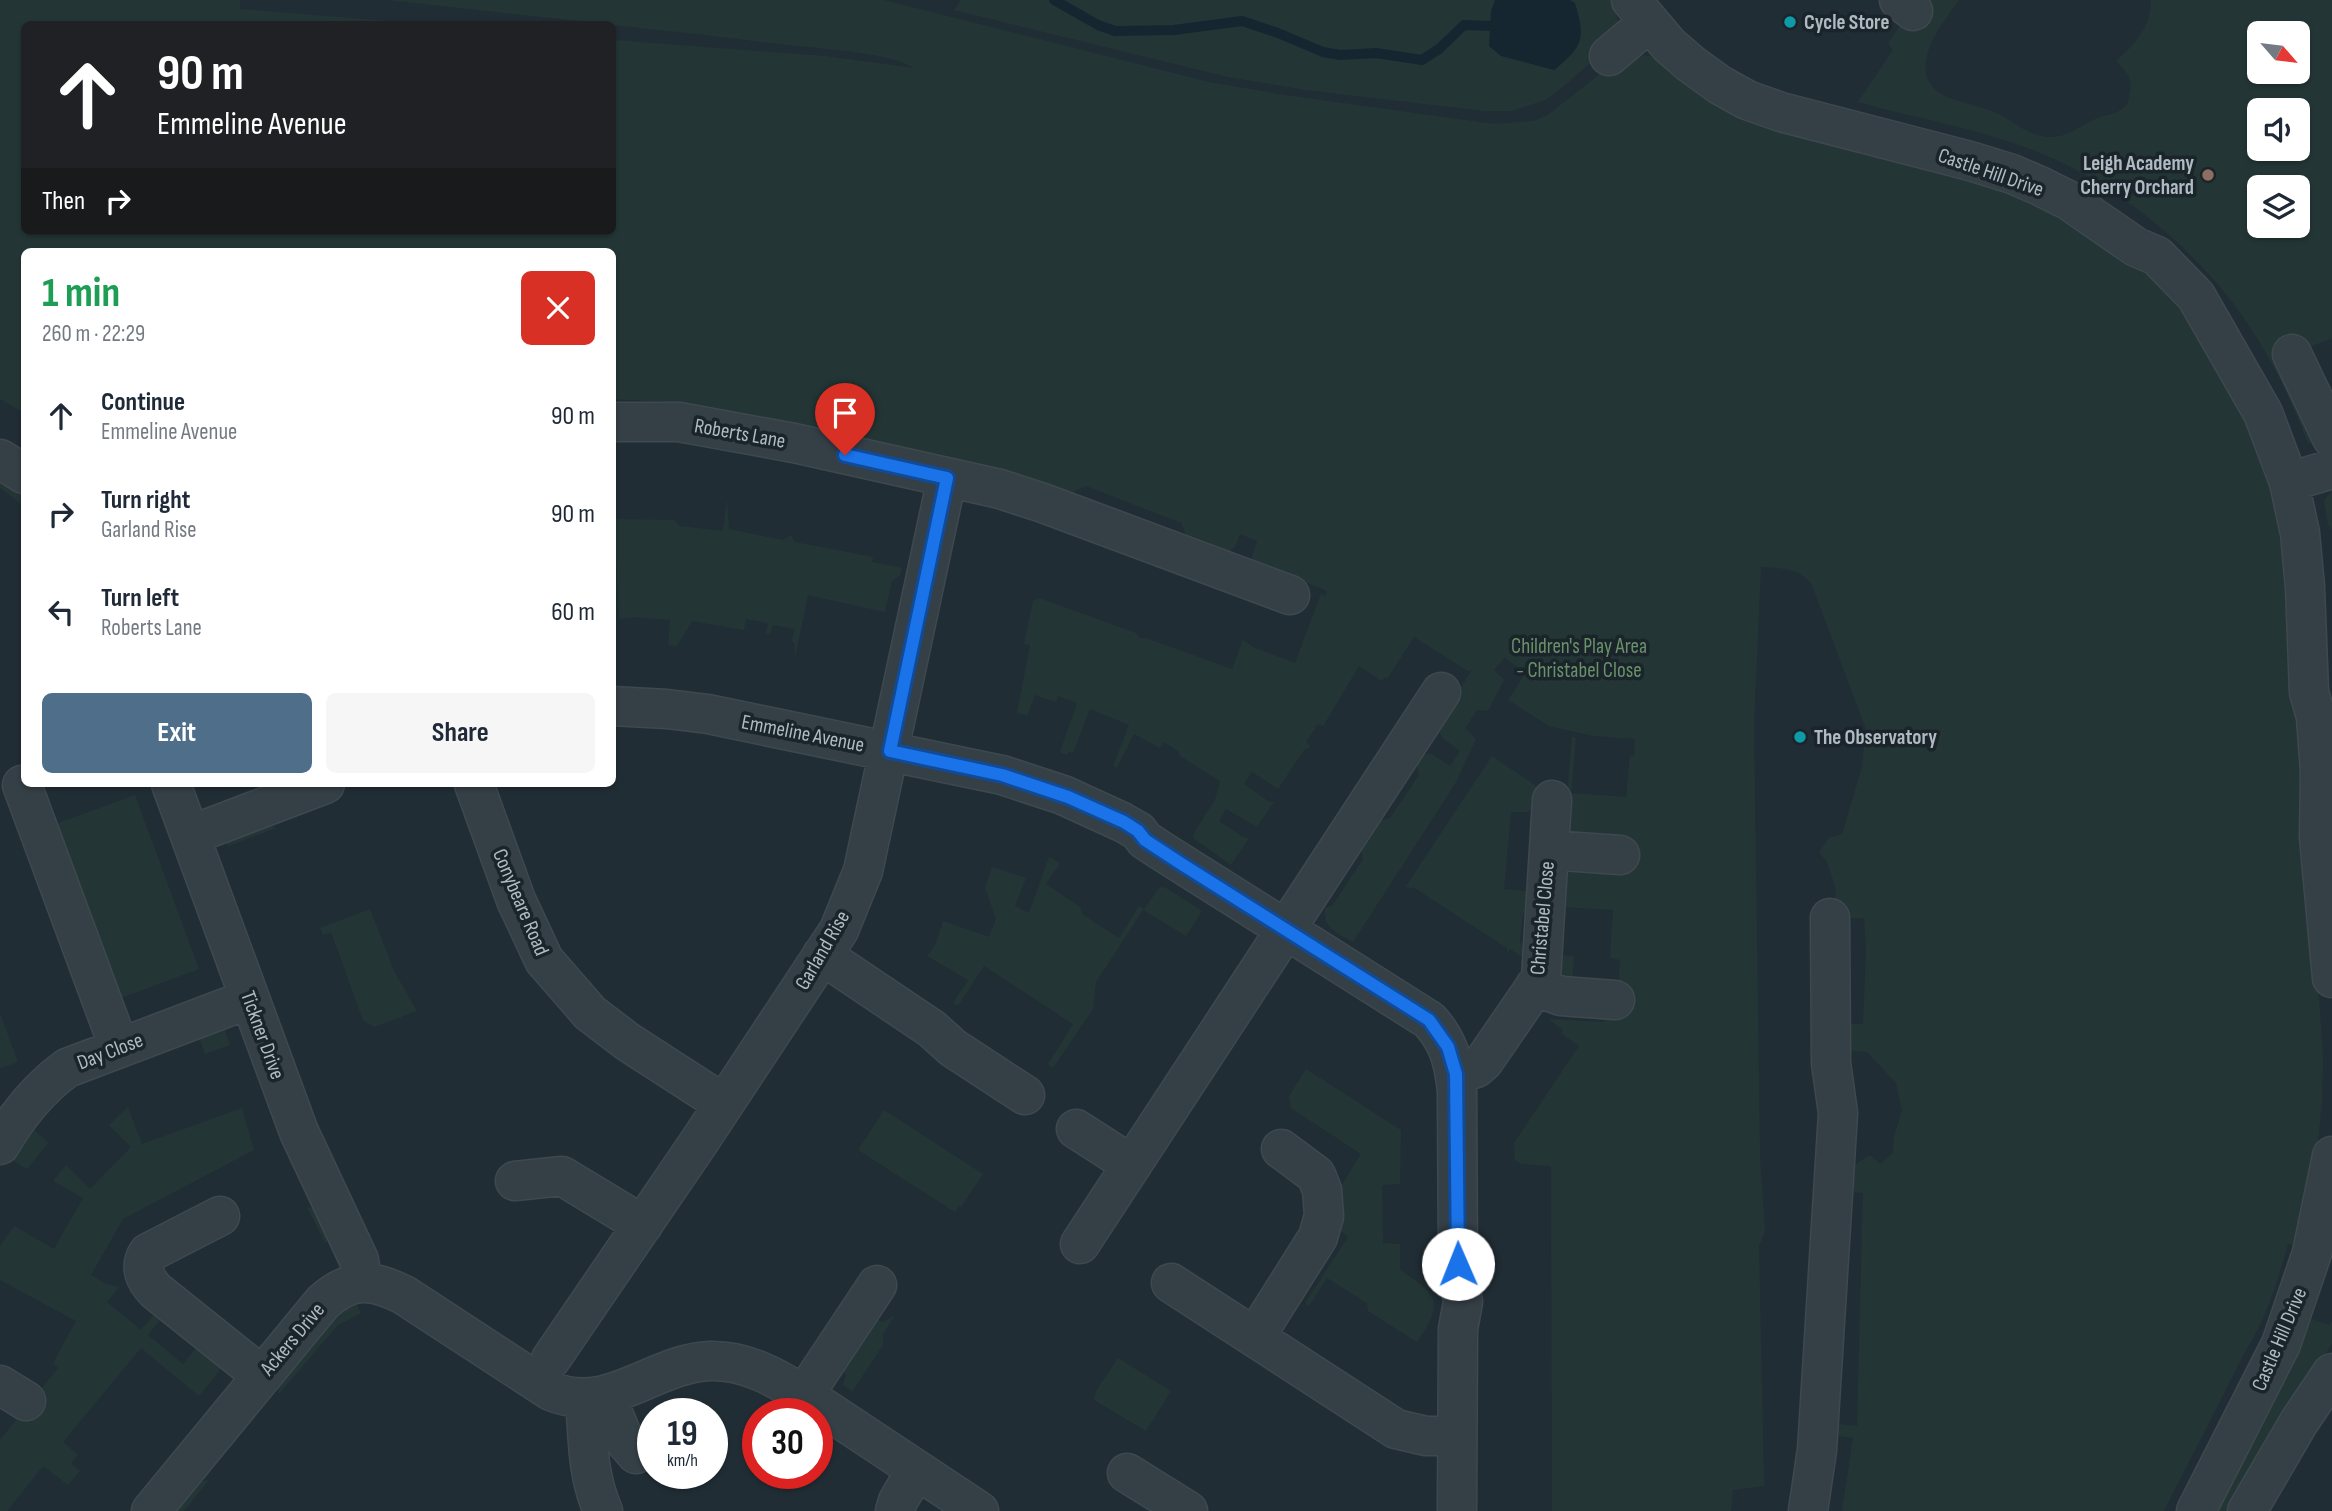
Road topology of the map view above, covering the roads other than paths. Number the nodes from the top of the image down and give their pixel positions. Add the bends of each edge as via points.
1 (1640, 12) edge
2 (1609, 56) dead end
3 (2292, 354) dead end
4 (616, 422) edge
5 (2332, 438) edge
6 (0, 459) edge
7 (2332, 469) edge
8 (21, 472) edge
9 (947, 478) junction
10 (2289, 482) junction
11 (2319, 587) edge
12 (1290, 594) dead end
13 (1441, 692) dead end
14 (616, 706) edge
15 (890, 751) junction
16 (15, 787) edge
17 (172, 787) edge
18 (317, 787) edge
19 (475, 787) edge
20 (1552, 800) dead end
21 (191, 835) junction
22 (1549, 850) junction
23 (1620, 855) dead end
24 (2329, 909) edge
25 (1830, 918) dead end
26 (1285, 930) junction
27 (822, 955) junction
28 (2332, 978) edge
29 (1535, 986) junction
30 (249, 999) junction
31 (1615, 1000) dead end
32 (119, 1047) junction
33 (1456, 1074) junction
34 (1025, 1095) dead end
35 (724, 1104) junction
36 (1076, 1129) dead end
37 (0, 1145) edge
38 (1281, 1149) dead end
39 (2332, 1156) edge
40 (1132, 1165) junction
41 (515, 1181) dead end
42 (219, 1216) dead end
43 (643, 1225) junction
44 (1080, 1244) dead end
45 (362, 1282) junction
46 (1171, 1283) dead end
47 (877, 1285) dead end
48 (1255, 1337) junction
49 (551, 1359) dead end
50 (2332, 1373) edge
51 (261, 1375) junction
52 (804, 1395) junction
53 (596, 1397) junction
54 (1457, 1435) junction
55 (636, 1454) dead end
56 (916, 1470) junction
57 (1127, 1473) dead end
58 (151, 1511) edge
59 (603, 1511) edge
60 (895, 1511) edge
61 (979, 1511) edge
62 (1188, 1511) edge
63 (1457, 1511) edge
64 (1808, 1511) edge
65 (2196, 1511) edge
66 (2247, 1511) edge

1 - 2 street
1 - 10 street, Castle Hill Drive via 1691,64 1747,100 2012,174 2068,200 2136,247 2157,256 2196,296 2242,374 2263,413
3 - 5 street
4 - 9 street, Roberts Lane via 679,422
6 - 8 street
7 - 10 street
9 - 12 street, Roberts Lane via 1043,503
9 - 15 street, Garland Rise
10 - 11 street, Castle Hill Drive
11 - 24 street, Castle Hill Drive via 2309,692 2316,717 2319,837
13 - 26 street
14 - 15 street, Emmeline Avenue via 690,711
15 - 26 street, Emmeline Avenue via 982,770 1068,797 1138,831 1152,845
15 - 27 street, Garland Rise via 863,872 839,930
16 - 32 street
17 - 21 street, Tickner Drive
18 - 21 street
19 - 35 street, Conybeare Road via 516,900 544,960 605,1025
20 - 22 street, Christabel Close
21 - 30 street, Tickner Drive
22 - 23 street, Christabel Close
22 - 29 street, Christabel Close via 1541,978
24 - 28 street, Castle Hill Drive
25 - 64 street via 1831,1063 1838,1113 1817,1450
26 - 33 street, Emmeline Avenue via 1429,1020 1448,1047
26 - 40 street
27 - 34 street
27 - 35 street, Garland Rise
29 - 31 street, Christabel Close via 1561,996
29 - 33 street, Christabel Close via 1480,1066
30 - 32 street, Day Close
30 - 45 street, Tickner Drive via 309,1157 359,1260
32 - 37 street, Day Close via 51,1079 27,1104
33 - 54 street, Emmeline Avenue via 1458,1268 1463,1302 1458,1329
35 - 43 street, Garland Rise
36 - 40 street
38 - 48 street via 1316,1175 1324,1216 1318,1237
39 - 65 street, Castle Hill Drive via 2312,1253 2285,1332
40 - 44 street
41 - 43 street via 562,1176
42 - 51 street via 148,1253 145,1274 156,1291
43 - 49 street, Garland Rise
45 - 51 street, Ackers Drive via 349,1284 323,1302
45 - 53 street via 404,1295 551,1391 567,1397
46 - 48 street
47 - 52 street
48 - 54 street via 1396,1429 1426,1436
50 - 66 street
51 - 58 street, Ackers Drive
52 - 53 street via 752,1368 710,1361 677,1367
52 - 56 street
53 - 55 street
53 - 59 street via 590,1466
54 - 63 street, Emmeline Avenue
56 - 60 street
56 - 61 street
57 - 62 street

